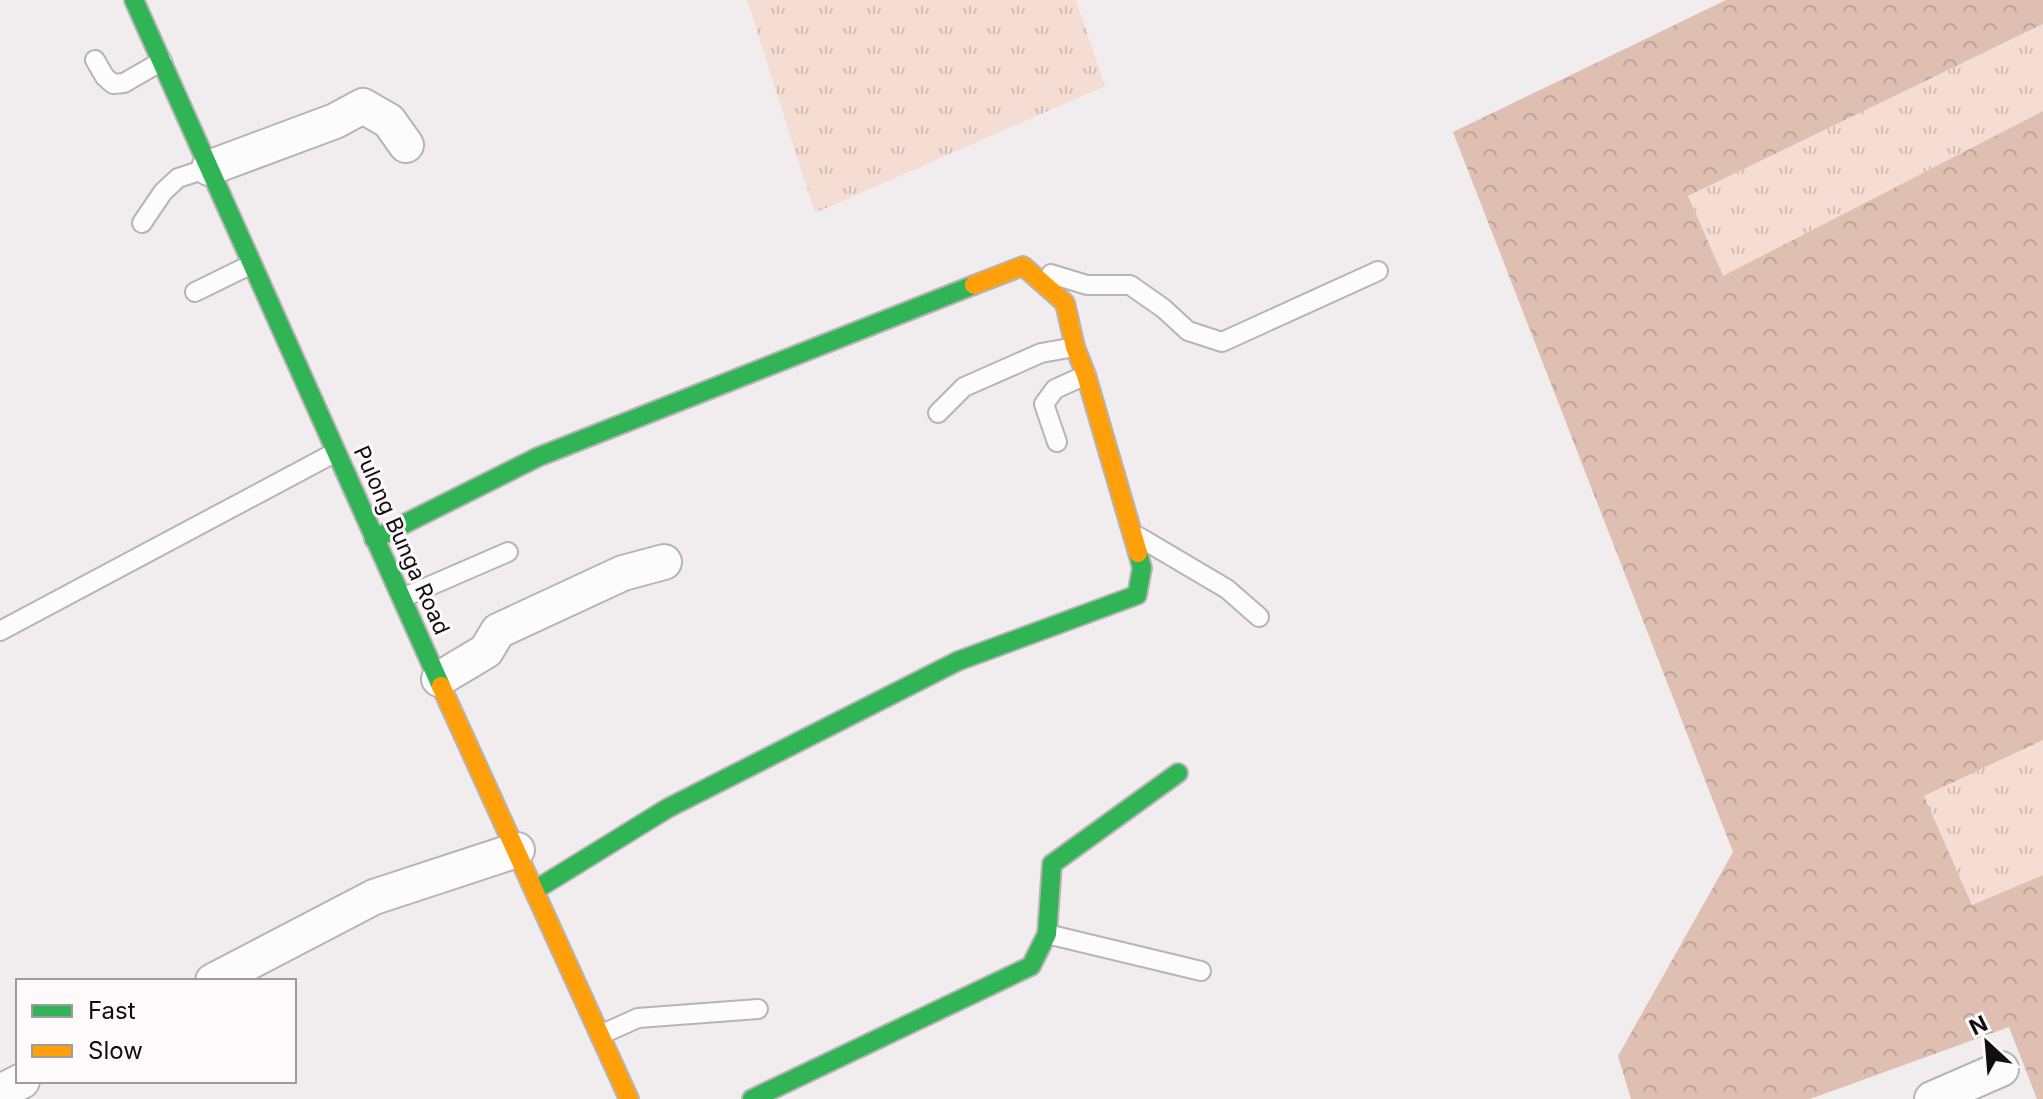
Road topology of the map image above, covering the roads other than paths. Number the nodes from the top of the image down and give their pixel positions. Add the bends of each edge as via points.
1 (134, 0) edge
2 (95, 60) dead end
3 (162, 61) junction
4 (406, 145) dead end
5 (209, 168) junction
6 (142, 223) dead end
7 (252, 264) junction
8 (1023, 266) junction
9 (1378, 271) dead end
10 (195, 292) dead end
11 (1075, 347) junction
12 (1086, 375) junction
13 (938, 413) dead end
14 (1057, 442) dead end
15 (336, 452) junction
16 (1132, 533) junction
17 (374, 539) junction
18 (508, 552) dead end
19 (664, 562) dead end
20 (402, 598) junction
21 (1259, 617) dead end
22 (0, 631) edge
23 (439, 679) junction
24 (1178, 773) dead end
25 (517, 850) junction
26 (535, 890) junction
27 (1047, 934) junction
28 (1201, 971) dead end
29 (217, 979) edge
30 (758, 1009) dead end
31 (600, 1035) junction
32 (2001, 1069) dead end
33 (18, 1083) edge
34 (0, 1092) edge
35 (629, 1099) edge
36 (752, 1099) edge
37 (1932, 1099) edge

1 - 3 street, Pulong Bunga Road
2 - 3 lane via 113,84
3 - 5 street, Pulong Bunga Road
4 - 5 street via 389,121 363,106
5 - 6 lane via 178,178
5 - 7 street, Pulong Bunga Road
7 - 10 lane
7 - 15 street, Pulong Bunga Road
8 - 9 lane via 1087,285 1130,285 1188,331 1222,342
8 - 11 street via 1065,303
8 - 17 street via 538,457
11 - 12 street
11 - 13 lane via 1041,353 964,387
12 - 14 lane via 1055,389 1044,404
12 - 16 street
15 - 17 street, Pulong Bunga Road
15 - 22 lane
16 - 21 lane via 1227,589
16 - 26 street via 1142,568 1137,595 958,661 668,808
17 - 20 street, Pulong Bunga Road
18 - 20 lane
19 - 23 street via 623,573 498,631 486,651
20 - 23 street, Pulong Bunga Road
23 - 25 street, Pulong Bunga Road
24 - 27 street via 1052,864
25 - 26 street, Pulong Bunga Road
25 - 29 street via 374,897
26 - 31 street, Pulong Bunga Road
27 - 28 lane
27 - 36 street via 1031,966
30 - 31 lane via 638,1018
31 - 35 street, Pulong Bunga Road
32 - 37 street
33 - 34 street

